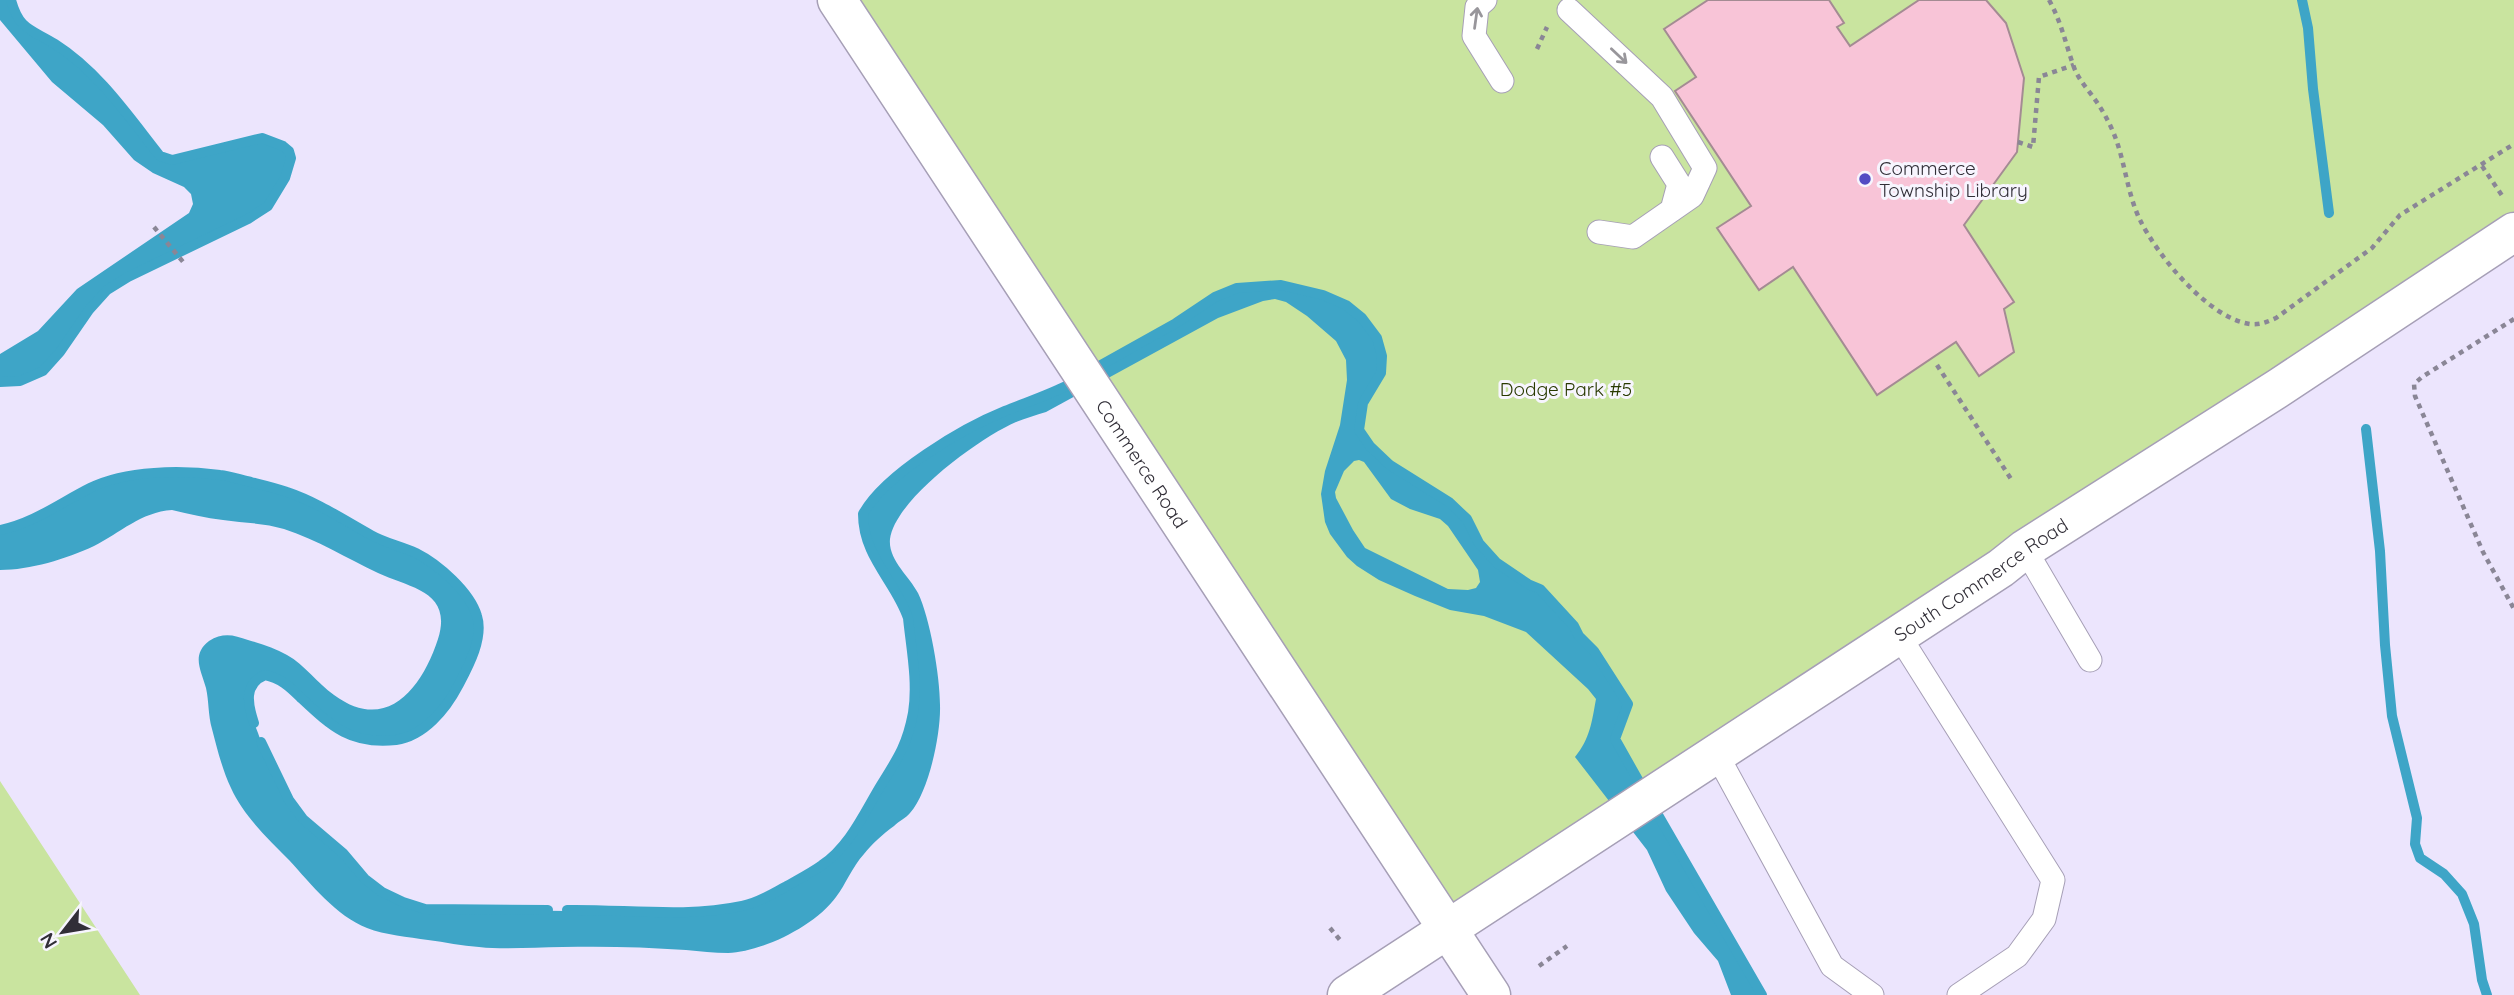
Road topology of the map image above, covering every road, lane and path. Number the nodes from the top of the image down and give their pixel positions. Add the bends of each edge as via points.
1 (837, 0) edge
2 (1485, 0) edge
3 (2049, 0) edge
4 (1569, 10) dead end
5 (2074, 65) junction
6 (1502, 81) dead end
7 (2018, 142) dead end
8 (2514, 144) edge
9 (1662, 157) dead end
10 (2482, 166) junction
11 (1672, 210) junction
12 (2510, 217) edge
13 (154, 227) dead end
14 (1599, 232) dead end
15 (184, 262) dead end
16 (2514, 319) edge
17 (1937, 365) dead end
18 (2013, 482) dead end
19 (2025, 550) junction
20 (2514, 609) edge
21 (1898, 634) junction
22 (2090, 660) dead end
23 (1717, 755) junction
24 (1330, 928) dead end
25 (1448, 928) junction
26 (1340, 940) dead end
27 (1567, 946) dead end
28 (1539, 966) dead end
29 (1347, 995) edge
30 (1492, 995) edge
31 (1872, 995) edge
32 (1959, 995) edge

1 - 25 street, Commerce Road
6 -> 2 lane via 1474,36 1477,7
3 - 5 path
4 -> 11 lane via 1662,97 1705,167 1692,196
5 - 7 path via 2039,77 2033,148
5 - 10 path via 2115,137 2140,219 2153,242 2189,287 2242,322 2263,324 2276,318 2372,248 2400,215
8 - 10 path
9 - 11 lane via 1679,184
10 - 12 path
11 - 14 lane via 1633,237
12 - 19 street, South Commerce Road via 2375,324
13 - 15 path
16 - 20 path via 2414,384 2415,396 2483,552
17 - 18 path
19 - 21 street, South Commerce Road
19 - 22 lane
21 - 23 street, South Commerce Road
21 - 32 lane via 2053,880 2044,919 2017,956
23 - 25 street, South Commerce Road
23 - 31 lane via 1832,966
24 - 26 path
25 - 29 street, South Commerce Road
25 - 30 street, Commerce Road
27 - 28 path

